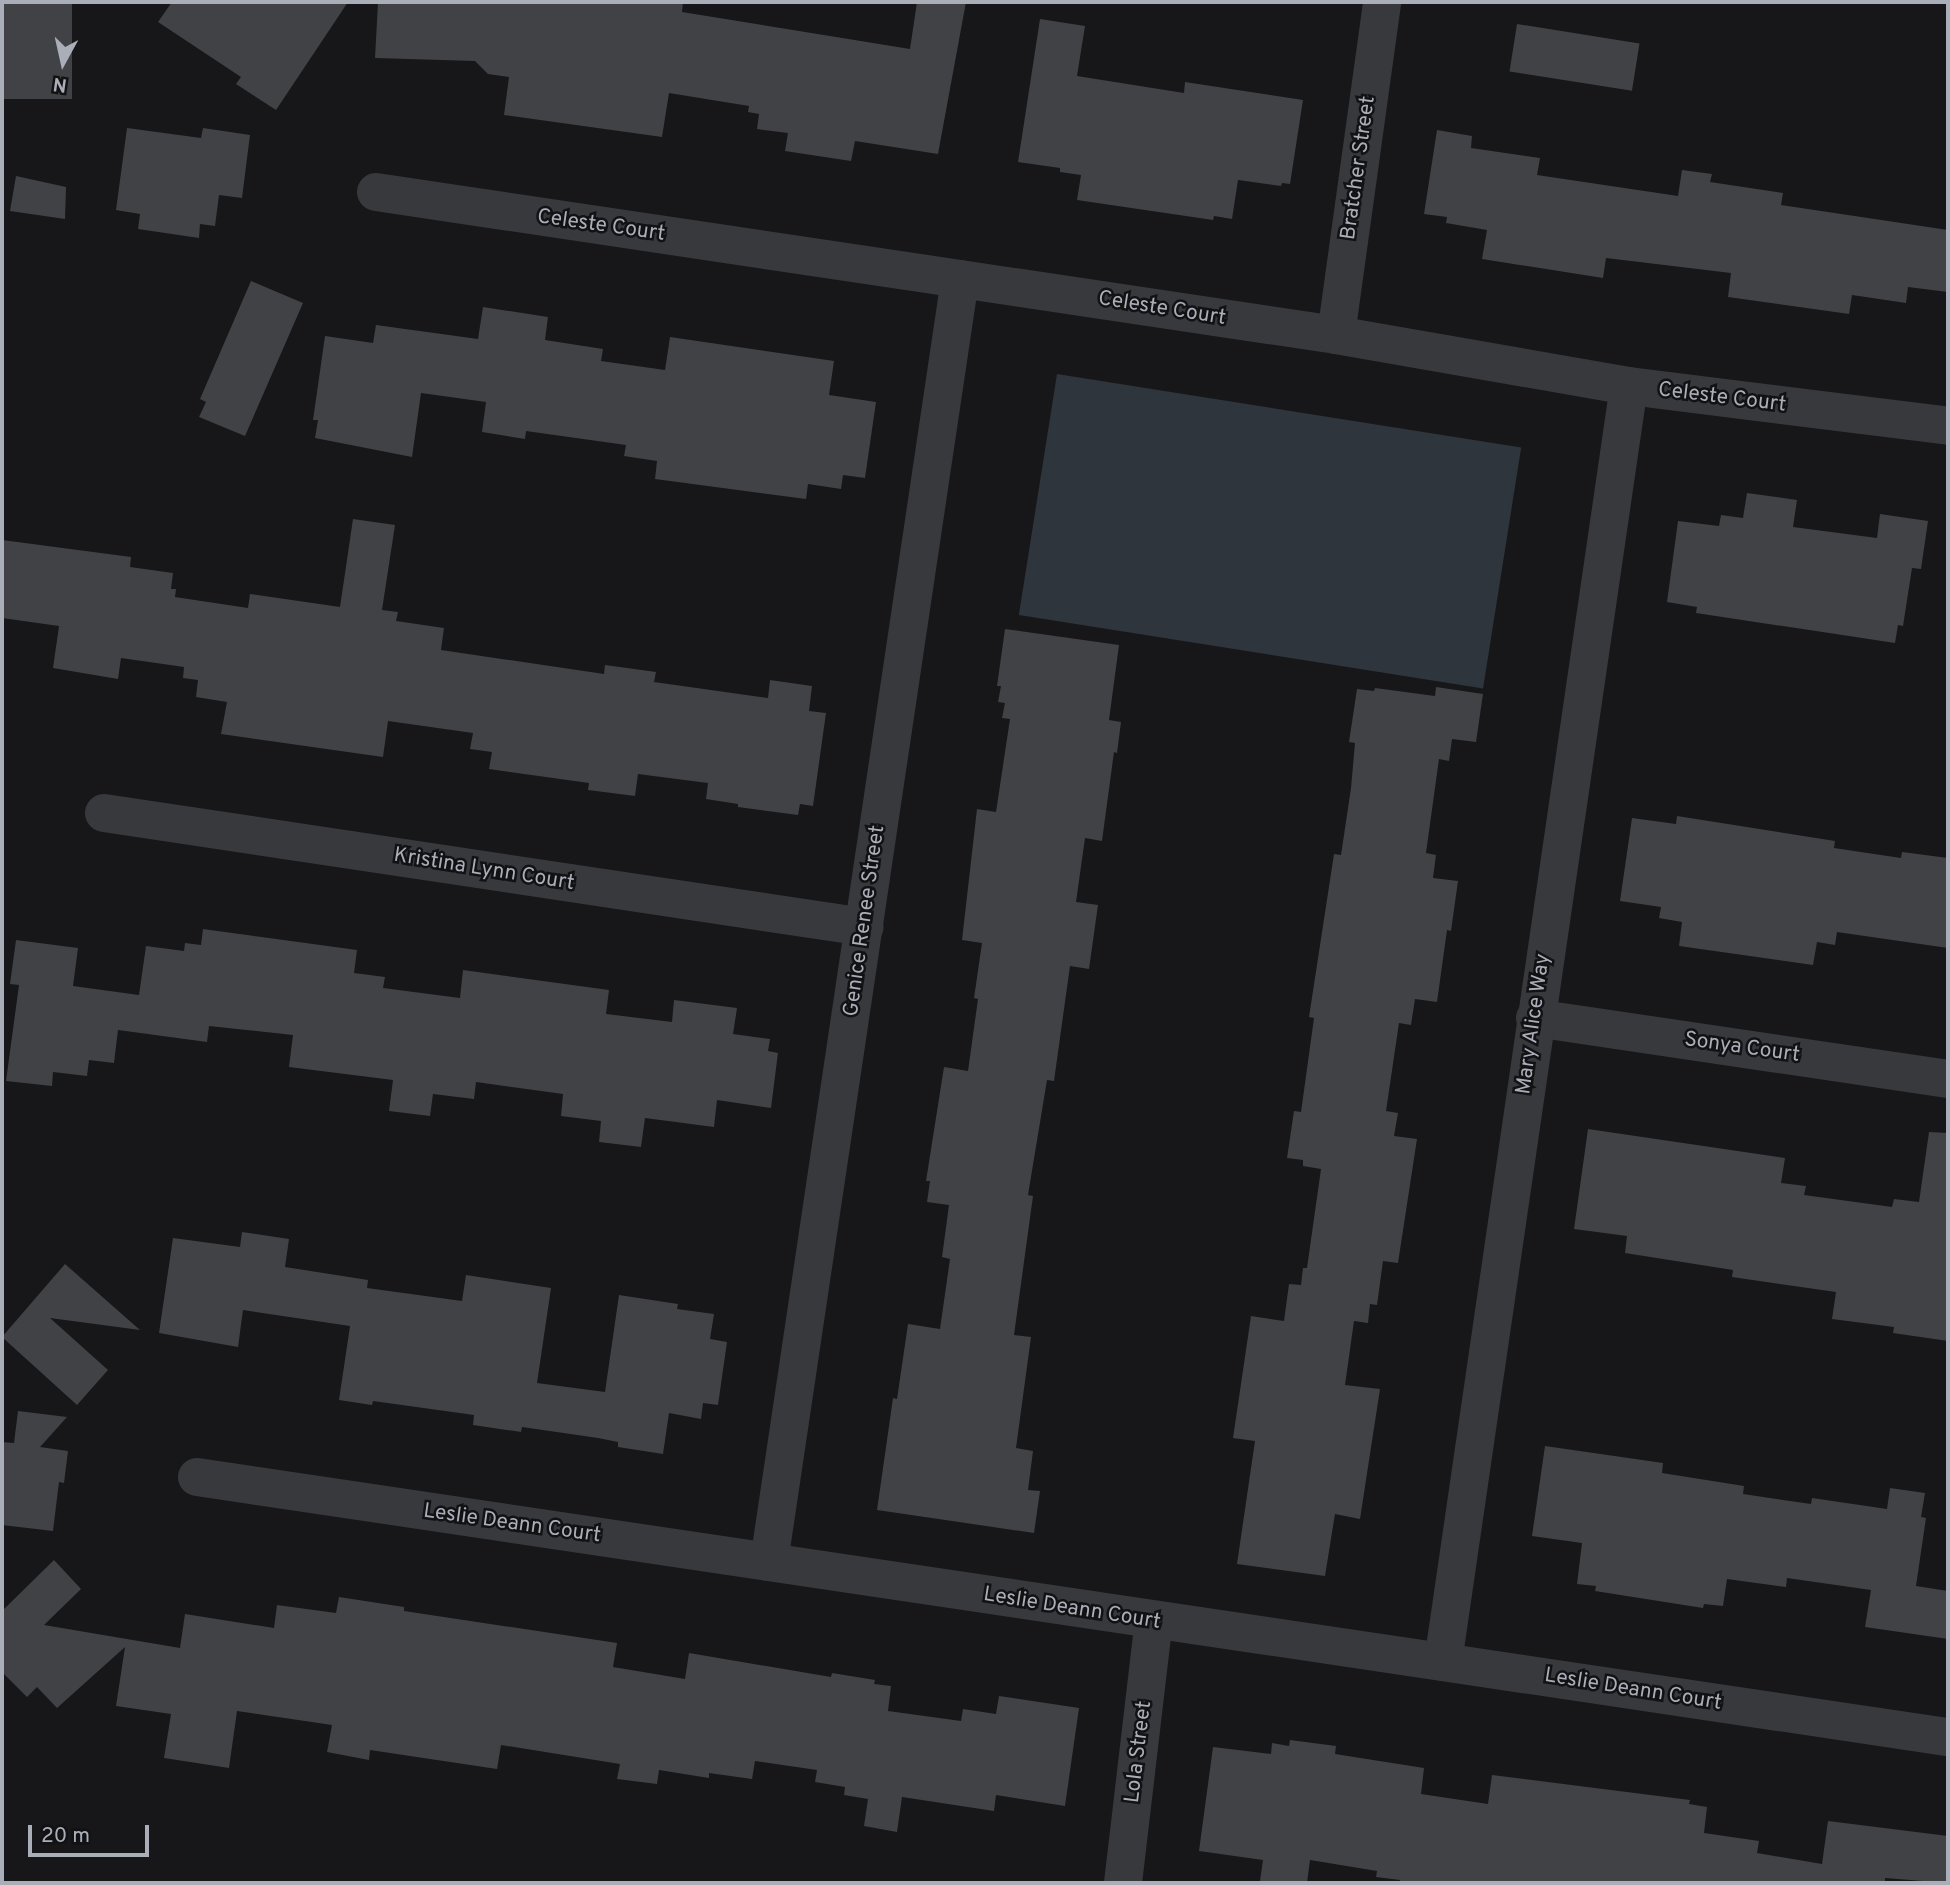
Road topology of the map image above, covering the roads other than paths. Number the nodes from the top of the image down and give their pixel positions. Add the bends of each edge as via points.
1 (1382, 2) edge
2 (376, 192) dead end
3 (960, 279) junction
4 (1336, 335) junction
5 (1629, 386) junction
6 (1948, 426) edge
7 (104, 813) dead end
8 (864, 927) junction
9 (1535, 1017) junction
10 (1948, 1079) edge
11 (197, 1477) dead end
12 (769, 1562) junction
13 (1154, 1621) junction
14 (1443, 1662) junction
15 (1948, 1737) edge
16 (1123, 1883) edge

1 - 4 street, Bratcher Street
2 - 3 street, Celeste Court
3 - 4 street, Celeste Court
3 - 8 street, Genice Renee Street
4 - 5 street, Celeste Court
5 - 6 street, Celeste Court
5 - 9 street, Mary Alice Way
7 - 8 street, Kristina Lynn Court
8 - 12 street, Genice Renee Street
9 - 10 street, Sonya Court
9 - 14 street, Mary Alice Way
11 - 12 street, Leslie Deann Court
12 - 13 street, Leslie Deann Court
13 - 14 street, Leslie Deann Court
13 - 16 street, Lola Street
14 - 15 street, Leslie Deann Court

